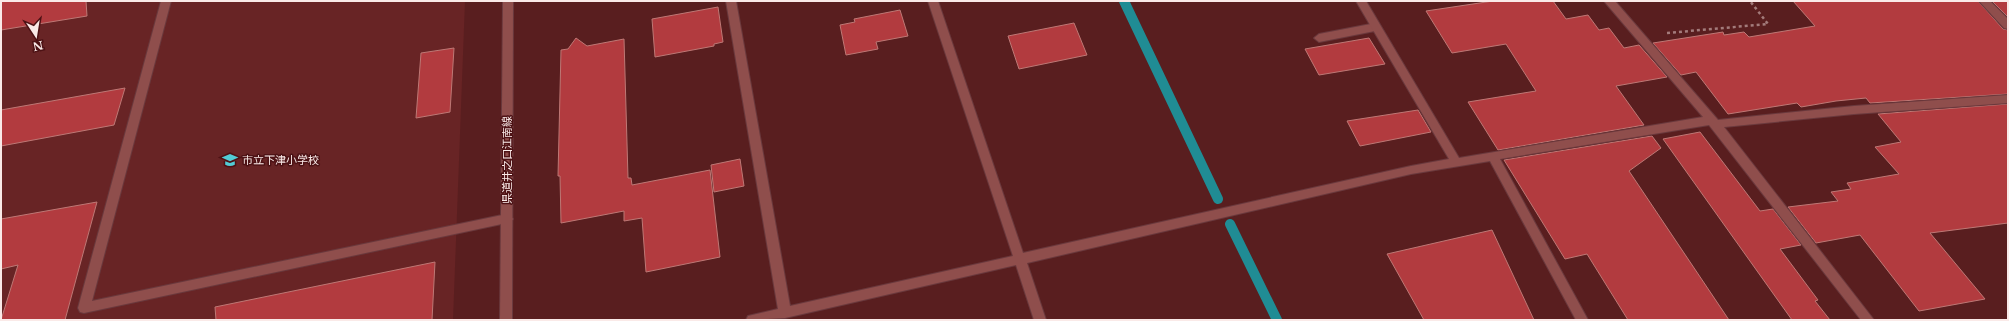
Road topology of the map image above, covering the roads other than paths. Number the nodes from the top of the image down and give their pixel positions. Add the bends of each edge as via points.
1 (166, 1) edge
2 (730, 1) edge
3 (933, 1) edge
4 (1361, 1) edge
5 (1609, 1) edge
6 (1984, 1) edge
7 (511, 2) edge
8 (2008, 26) edge
9 (1376, 27) junction
10 (1319, 38) dead end
11 (2008, 99) edge
12 (1714, 122) junction
13 (1493, 156) junction
14 (1456, 162) junction
15 (507, 219) junction
16 (1020, 259) junction
17 (785, 312) junction
18 (506, 320) edge
19 (752, 320) edge
20 (1040, 320) edge
21 (1582, 320) edge
22 (1868, 320) edge

1 - 15 street via 84,308
2 - 17 street
3 - 16 street
4 - 9 street
5 - 12 street
6 - 8 street
7 - 15 street, 県道井之口江南線
9 - 10 street
9 - 14 street
11 - 12 street
12 - 13 street
12 - 22 street
13 - 14 street
13 - 21 street
14 - 16 street
15 - 18 street, 県道井之口江南線
16 - 17 street
16 - 20 street
17 - 19 street

